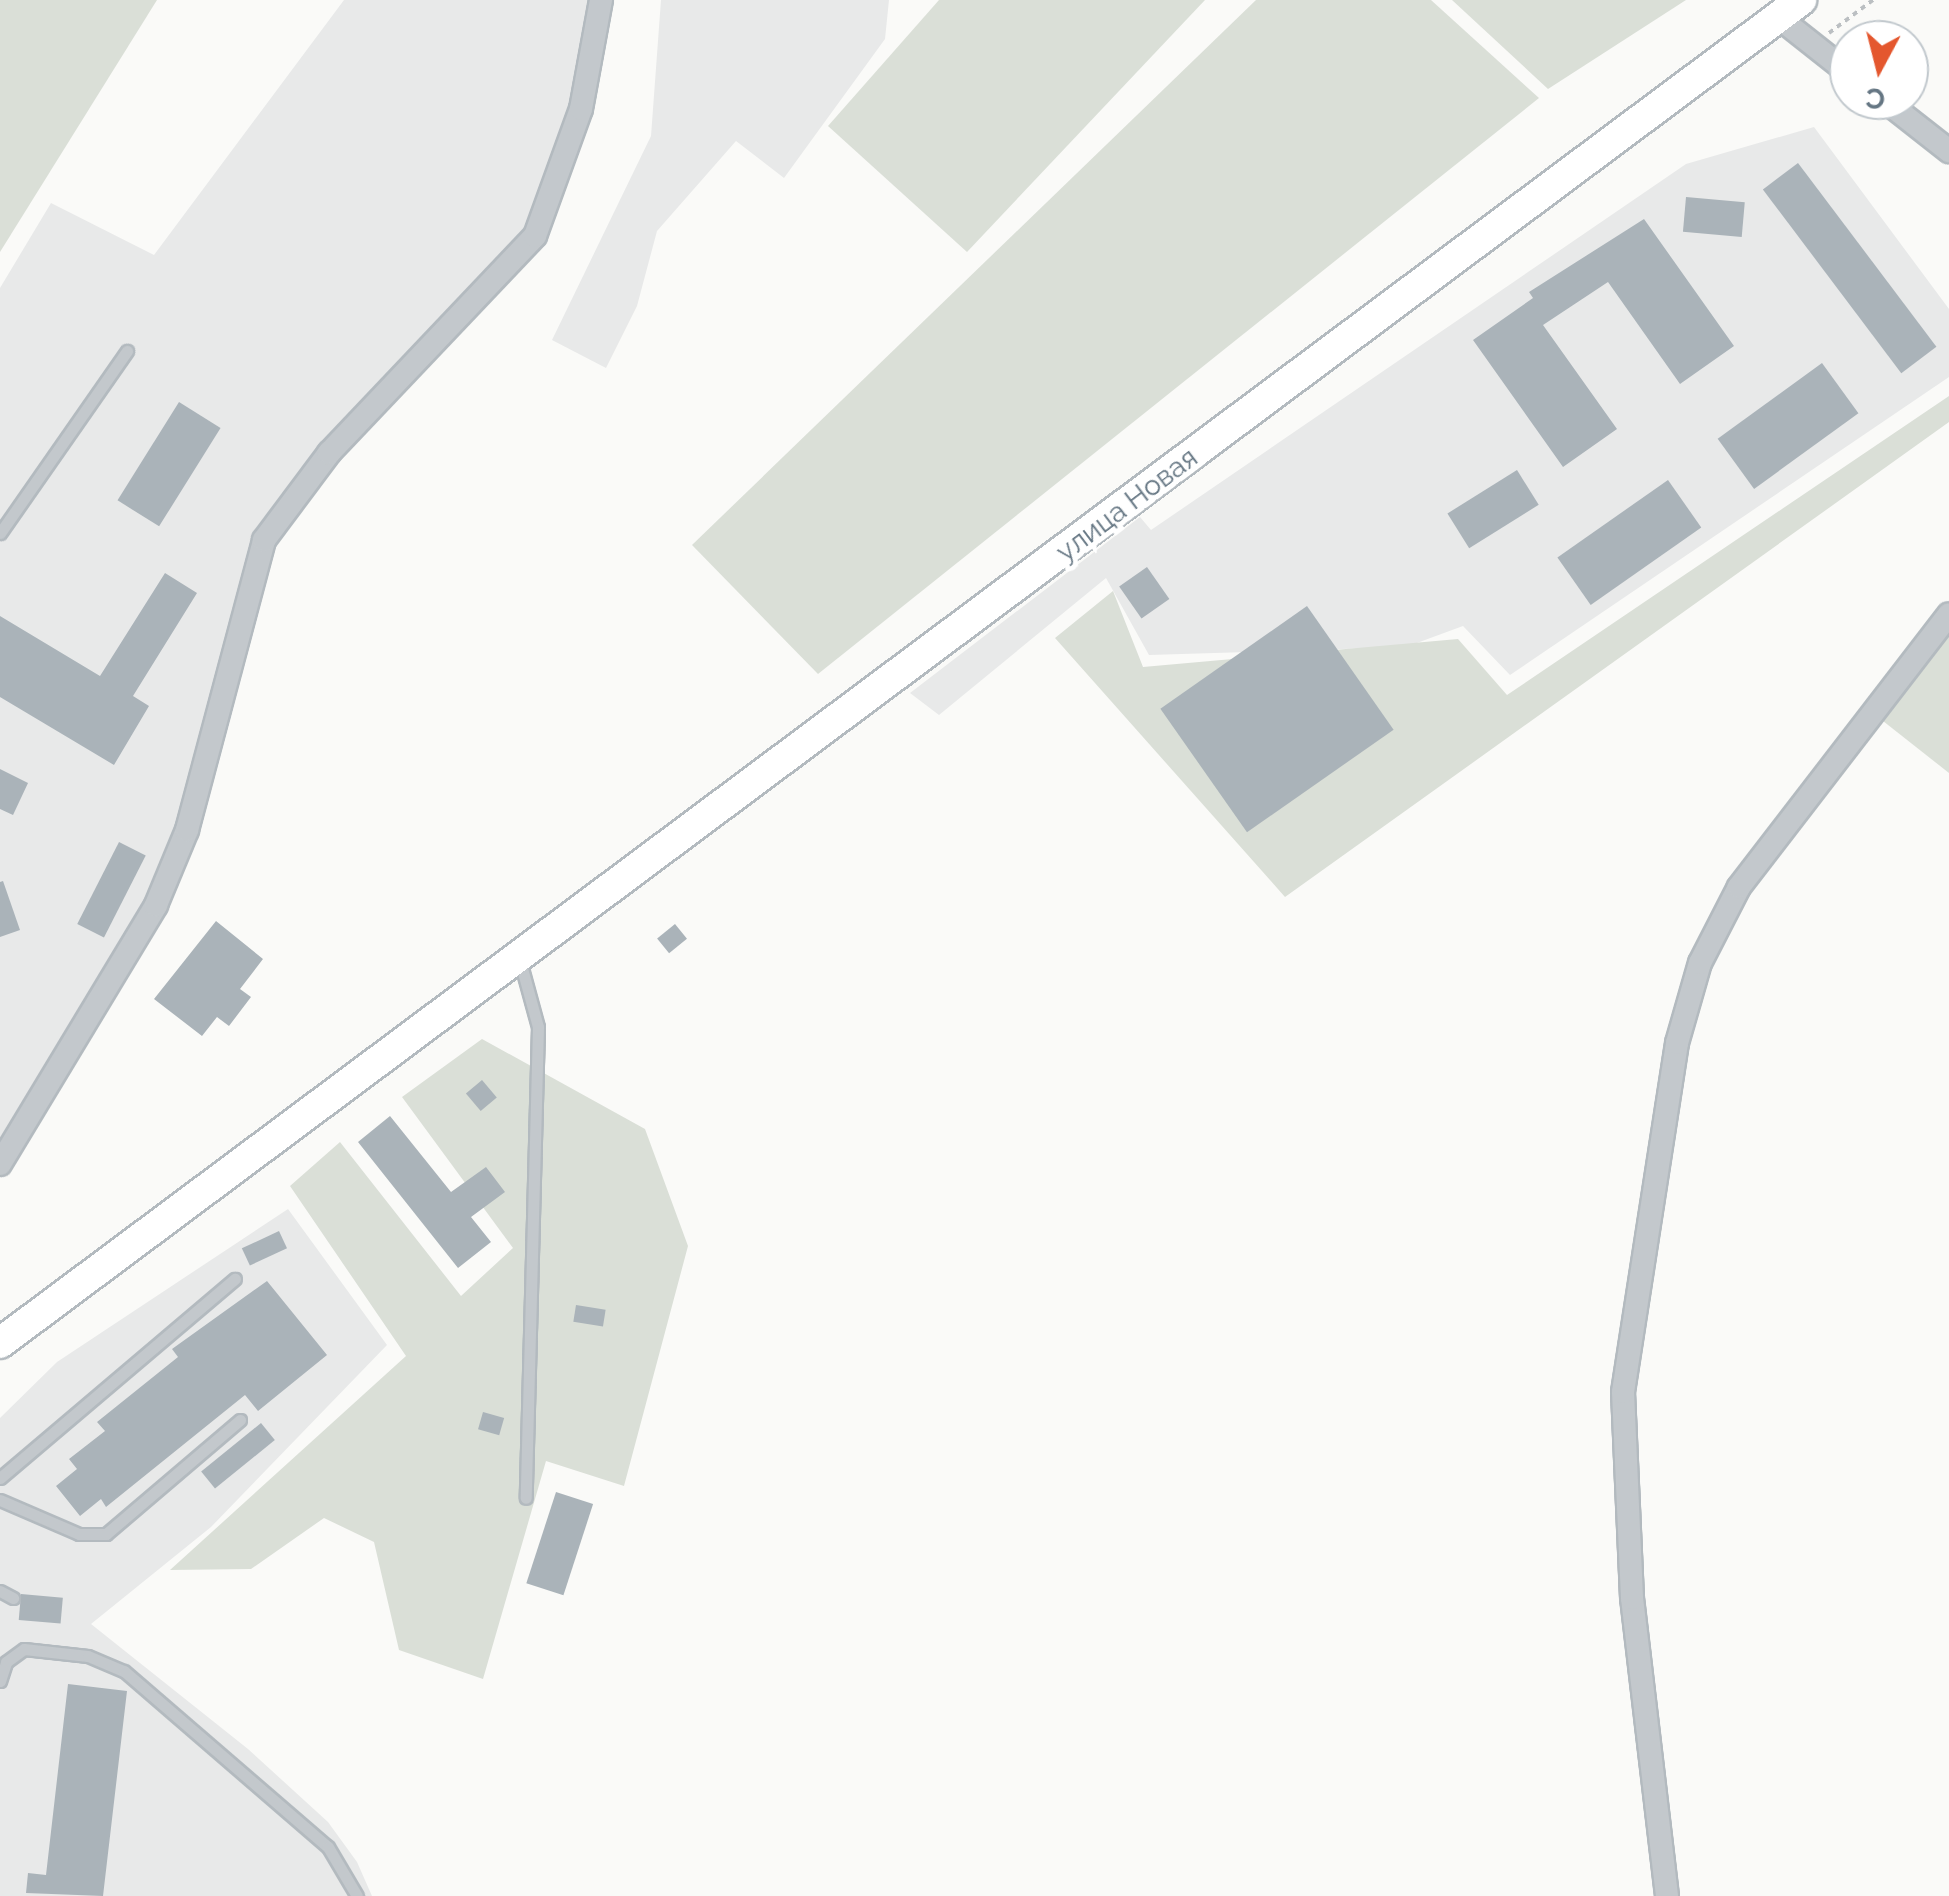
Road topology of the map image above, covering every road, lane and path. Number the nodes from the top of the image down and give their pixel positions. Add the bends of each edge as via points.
1 (601, 0) edge
2 (1874, 0) edge
3 (1789, 9) edge
4 (1812, 44) junction
5 (1829, 57) edge
6 (1909, 120) edge
7 (1949, 151) edge
8 (127, 352) dead end
9 (0, 533) edge
10 (1949, 614) edge
11 (520, 961) junction
12 (0, 1164) edge
13 (235, 1279) dead end
14 (3, 1339) edge
15 (240, 1420) dead end
16 (0, 1478) edge
17 (526, 1498) dead end
18 (0, 1500) edge
19 (0, 1591) edge
20 (14, 1598) dead end
21 (0, 1682) edge
22 (357, 1896) edge
23 (1667, 1896) edge

1 - 12 street via 581,109 535,236 328,453 264,540 187,830 162,890
2 - 4 path
3 - 4 street, улица Новая
3 - 11 street, улица Новая
4 - 5 street, улица Новая
6 - 7 street
8 - 9 lane
10 - 23 street via 1738,887 1700,962 1676,1042 1623,1392 1632,1598
11 - 14 street, улица Новая
11 - 17 lane via 538,1027
13 - 16 lane
15 - 18 lane via 106,1534 79,1534
19 - 20 lane
21 - 22 lane via 6,1662 24,1649 88,1656 124,1671 328,1847

